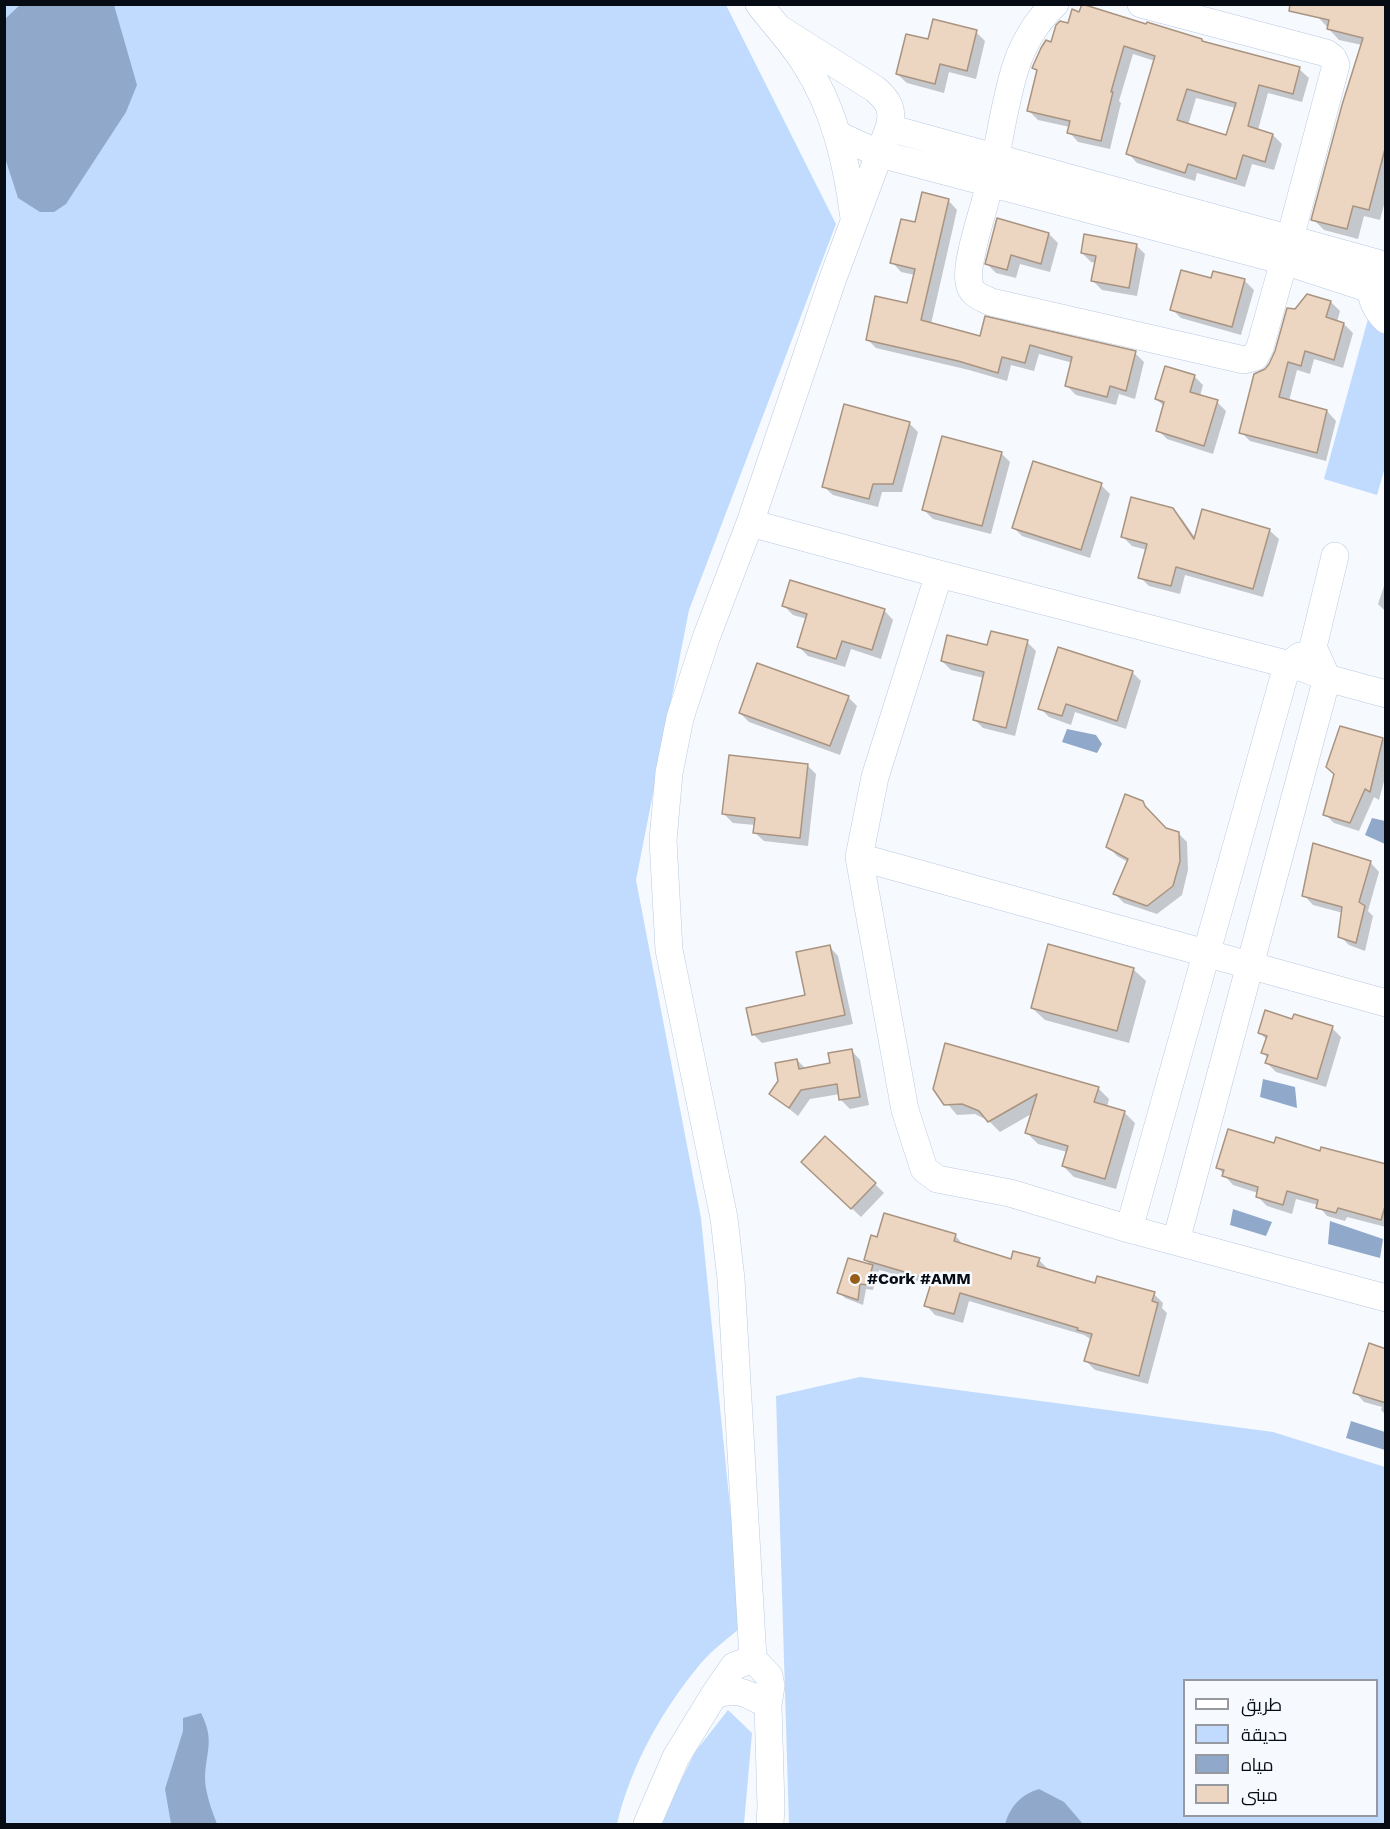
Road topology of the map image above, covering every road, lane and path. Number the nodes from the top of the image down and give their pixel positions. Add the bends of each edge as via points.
1 (759, 4) edge
2 (1055, 4) edge
3 (1141, 4) edge
4 (780, 29) junction
5 (889, 128) junction
6 (838, 135) junction
7 (880, 154) junction
8 (993, 171) junction
9 (854, 220) junction
10 (1287, 250) junction
11 (1378, 269) edge
12 (1386, 320) edge
13 (750, 523) junction
14 (1335, 556) dead end
15 (939, 574) junction
16 (1313, 646) junction
17 (1287, 666) junction
18 (1327, 678) junction
19 (1386, 694) edge
20 (859, 856) junction
21 (1207, 952) junction
22 (1251, 966) junction
23 (1386, 1003) edge
24 (1129, 1228) junction
25 (1176, 1242) junction
26 (1386, 1298) edge
27 (753, 1659) junction
28 (714, 1695) junction
29 (768, 1705) junction
30 (647, 1824) edge
31 (770, 1824) edge

1 - 4 street
2 - 8 street via 1033,31 1016,65
3 - 10 street via 1333,58 1336,70
4 - 5 street via 884,97 892,112
4 - 6 street via 805,63
5 - 7 street
5 - 8 street
6 - 7 street
6 - 9 street
7 - 8 street
7 - 9 street
8 - 10 street
8 - 10 street via 969,266 974,295 991,302 1244,360 1255,357 1260,347
9 - 13 street
10 - 11 street
11 - 12 street via 1374,305
13 - 15 street
13 - 27 street via 680,718 668,785 663,850 669,950 724,1218 731,1280
14 - 16 street
15 - 17 street
15 - 20 street via 875,777
16 - 17 street
16 - 18 street
17 - 18 street
17 - 21 street
18 - 19 street
18 - 22 street
20 - 21 street
20 - 24 street via 905,1110 924,1169 937,1179 1010,1193
21 - 22 street
21 - 24 street
22 - 23 street
22 - 25 street
24 - 25 street
25 - 26 street
27 - 28 street via 734,1666
27 - 29 street via 769,1676
28 - 29 street via 732,1690 745,1692
28 - 30 street via 676,1757
29 - 31 street

